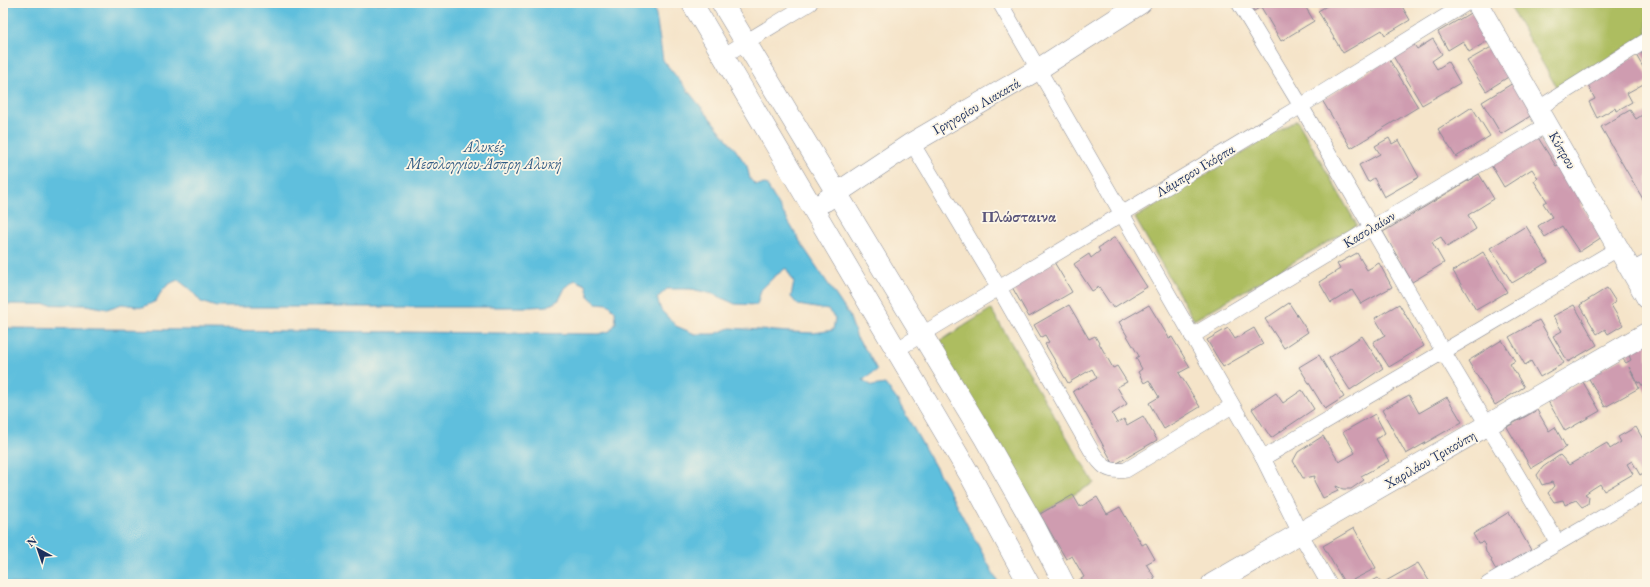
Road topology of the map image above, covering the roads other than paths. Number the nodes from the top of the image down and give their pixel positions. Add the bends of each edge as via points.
1 (692, 3) edge
2 (722, 3) edge
3 (810, 3) edge
4 (1000, 3) edge
5 (1140, 3) edge
6 (1239, 3) edge
7 (1467, 3) edge
8 (1477, 3) edge
9 (1647, 40) edge
10 (746, 41) junction
11 (723, 56) junction
12 (1037, 70) junction
13 (1301, 106) junction
14 (1543, 116) junction
15 (912, 143) junction
16 (837, 194) junction
17 (813, 210) junction
18 (1122, 214) junction
19 (1371, 228) junction
20 (1618, 248) junction
21 (1639, 267) edge
22 (999, 288) junction
23 (1647, 298) edge
24 (1647, 333) edge
25 (922, 335) junction
26 (1192, 336) junction
27 (896, 350) junction
28 (1443, 351) junction
29 (1232, 406) junction
30 (1487, 425) junction
31 (1263, 458) junction
32 (1647, 491) edge
33 (1300, 533) junction
34 (1558, 543) junction
35 (1029, 584) edge
36 (1064, 584) edge
37 (1212, 584) edge
38 (1329, 584) edge
39 (1488, 584) edge

1 - 11 street
2 - 10 street
3 - 10 street
4 - 12 street
5 - 12 street, Γρηγορίου Λιακατά
6 - 13 street
7 - 13 street, Λάμπρου Γκόρπα
8 - 14 street, Κύπρου
9 - 14 street, Κασολαίων
10 - 11 street
10 - 16 street
11 - 17 street
12 - 15 street, Γρηγορίου Λιακατά
12 - 18 street
13 - 18 street, Λάμπρου Γκόρπα
13 - 19 street
14 - 19 street, Κασολαίων
14 - 20 street, Κύπρου
15 - 16 street, Γρηγορίου Λιακατά
15 - 22 street
16 - 17 street, Γρηγορίου Λιακατά
16 - 25 street
17 - 27 street
18 - 22 street, Λάμπρου Γκόρπα
18 - 26 street
19 - 26 street, Κασολαίων
19 - 28 street
20 - 21 street, Κύπρου
20 - 28 street
21 - 23 street, Κύπρου
22 - 25 street, Λάμπρου Γκόρπα
22 - 29 street via 1091,450 1105,468 1126,470
24 - 30 street, Χαριλάου Τρικούπη
25 - 27 street, Λάμπρου Γκόρπα
25 - 36 street via 984,437
26 - 29 street
27 - 35 street via 971,477
28 - 30 street
28 - 31 street
29 - 31 street
30 - 33 street, Χαριλάου Τρικούπη
30 - 34 street
31 - 33 street
32 - 34 street
33 - 37 street, Χαριλάου Τρικούπη
33 - 38 street
34 - 39 street

